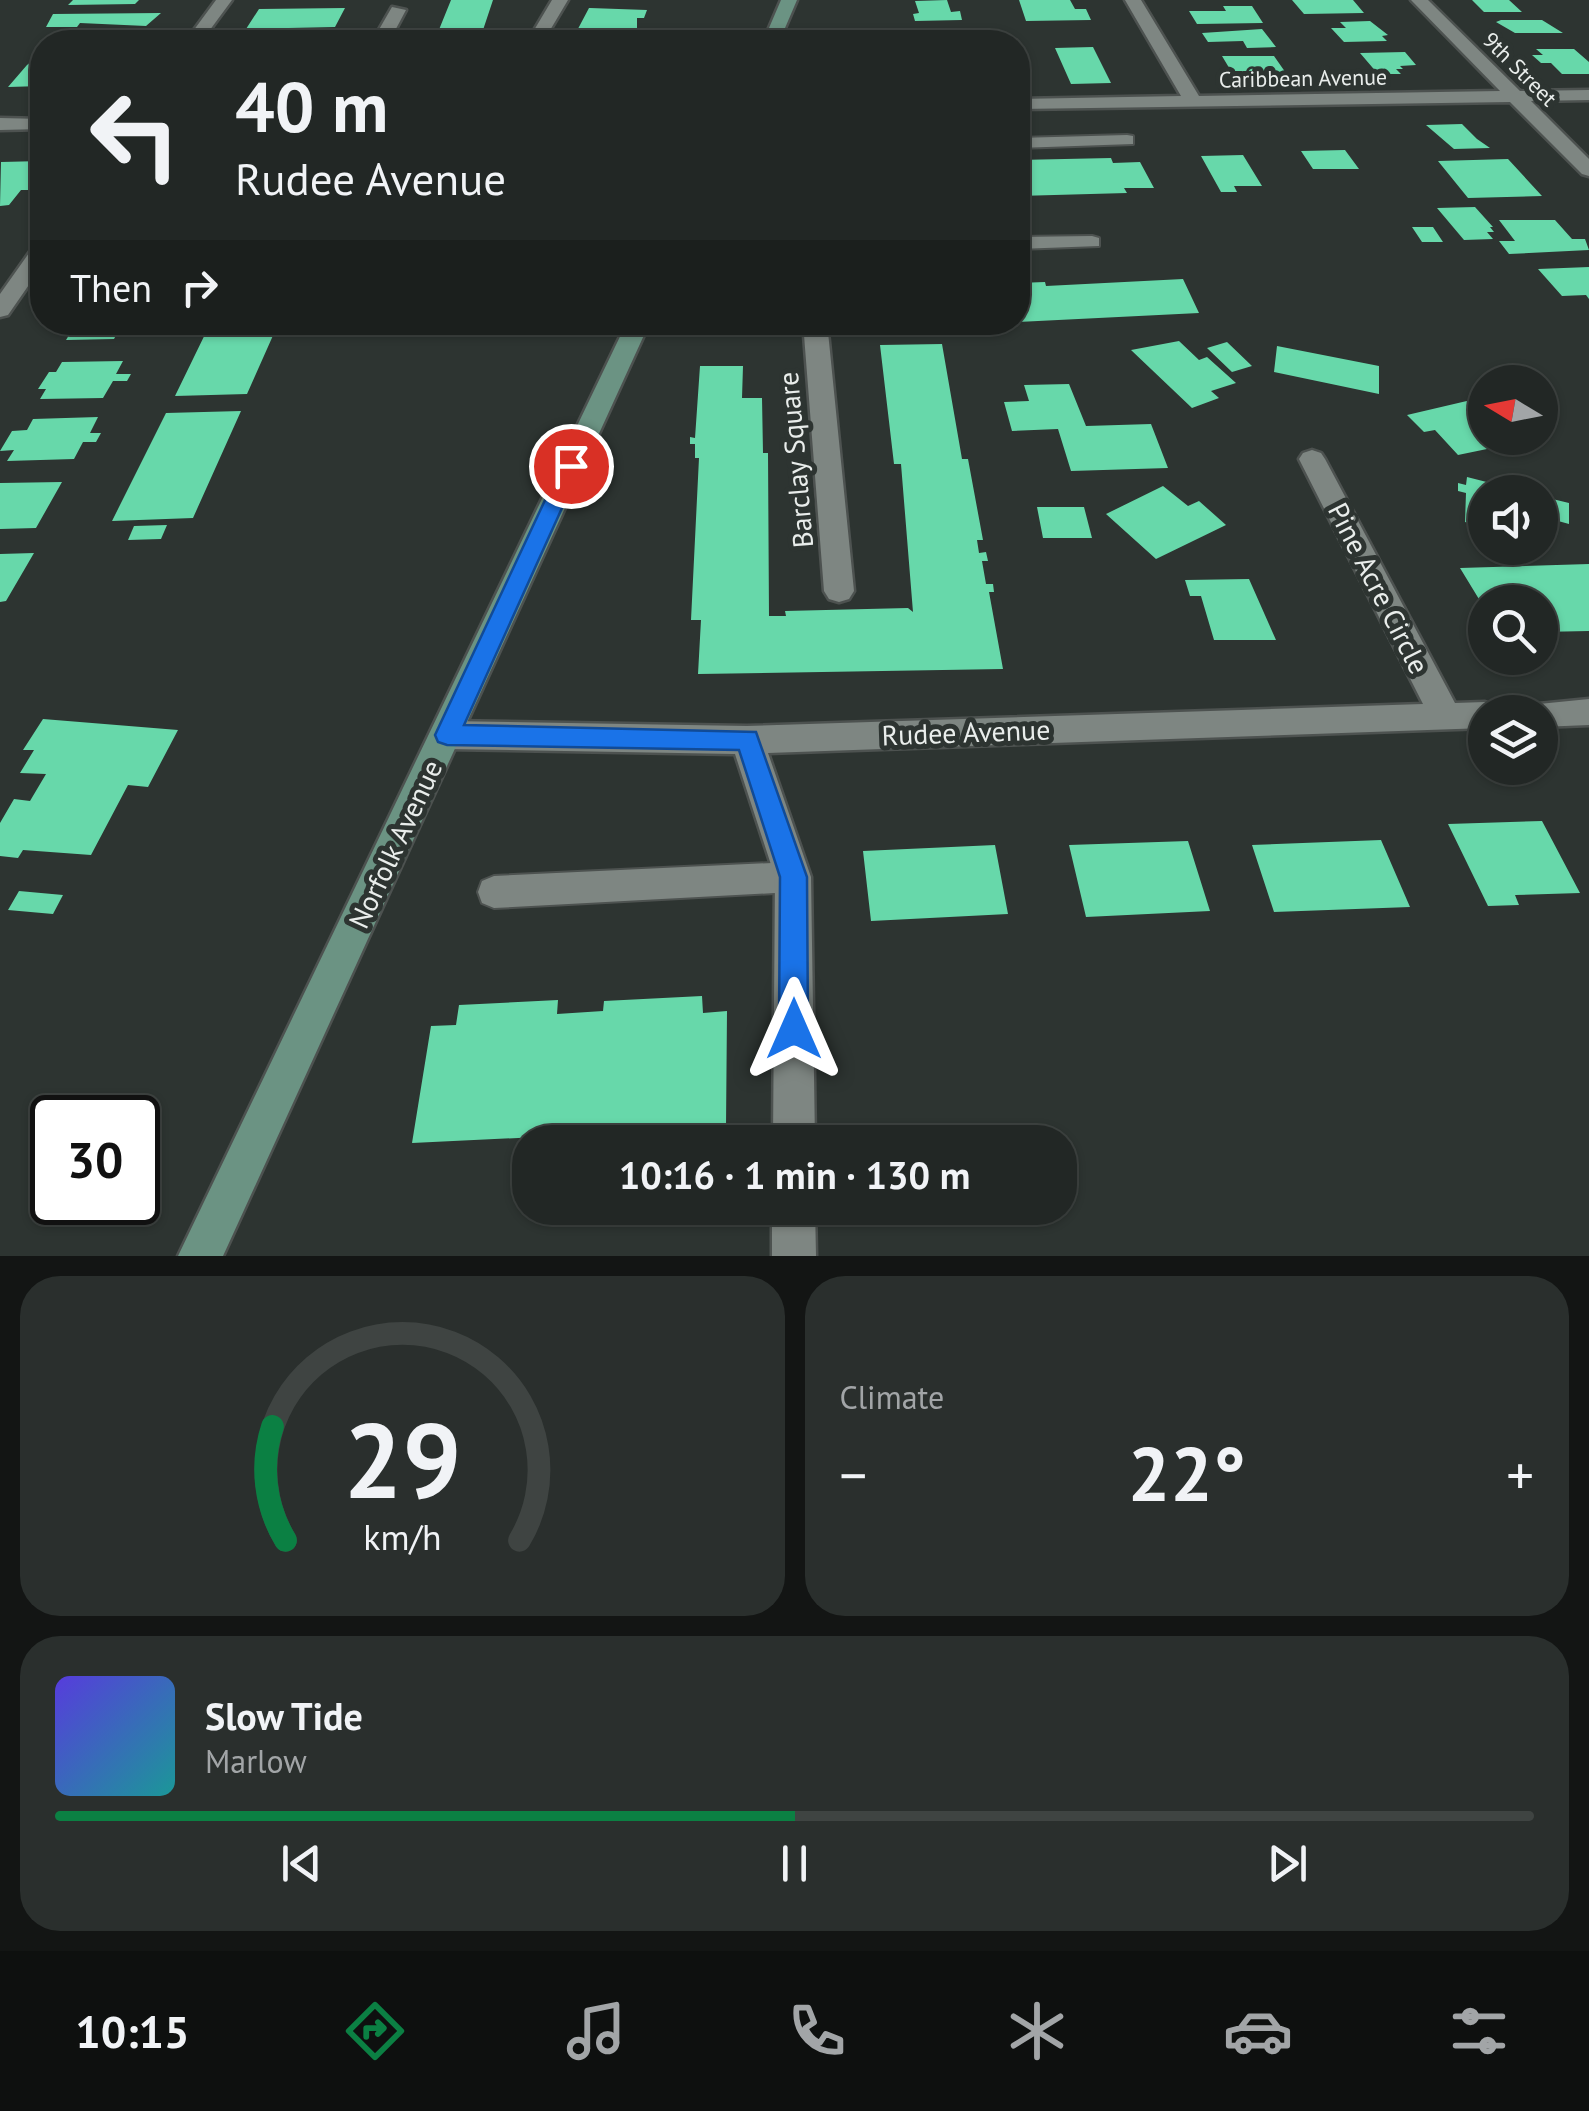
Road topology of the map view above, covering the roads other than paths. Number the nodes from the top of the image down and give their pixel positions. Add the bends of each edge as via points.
1 (224, 0) edge
2 (560, 0) edge
3 (790, 0) edge
4 (1133, 0) edge
5 (1419, 0) edge
6 (398, 10) dead end
7 (202, 30) edge
8 (387, 30) edge
9 (542, 30) edge
10 (776, 30) edge
11 (1589, 96) edge
12 (1516, 97) junction
13 (1194, 102) junction
14 (1030, 104) edge
15 (0, 124) edge
16 (30, 124) edge
17 (1126, 140) dead end
18 (1030, 143) edge
19 (1589, 170) edge
20 (1030, 242) edge
21 (1092, 242) dead end
22 (30, 268) edge
23 (0, 310) edge
24 (633, 335) edge
25 (816, 335) edge
26 (1312, 458) dead end
27 (839, 591) dead end
28 (1589, 712) edge
29 (1558, 713) edge
30 (1468, 716) edge
31 (1446, 717) junction
32 (447, 735) junction
33 (748, 740) junction
34 (793, 877) junction
35 (494, 892) dead end
36 (794, 1125) edge
37 (794, 1225) edge
38 (200, 1256) edge
39 (794, 1256) edge

1 - 7 street
2 - 9 street
3 - 10 main road
4 - 13 street
5 - 12 street, 9th Street
6 - 8 street
11 - 12 street, Caribbean Avenue
12 - 13 street, Caribbean Avenue
12 - 19 street, 9th Street
13 - 14 street, Caribbean Avenue
15 - 16 street
17 - 18 lane
20 - 21 lane
22 - 23 street
24 - 32 main road, Norfolk Avenue
25 - 27 street, Barclay Square
26 - 31 street, Pine Acre Circle
28 - 29 street
30 - 31 street, Rudee Avenue
31 - 33 street, Rudee Avenue
32 - 33 street, Rudee Avenue
32 - 38 main road, Norfolk Avenue
33 - 34 street
34 - 35 lane
34 - 36 street
37 - 39 street

